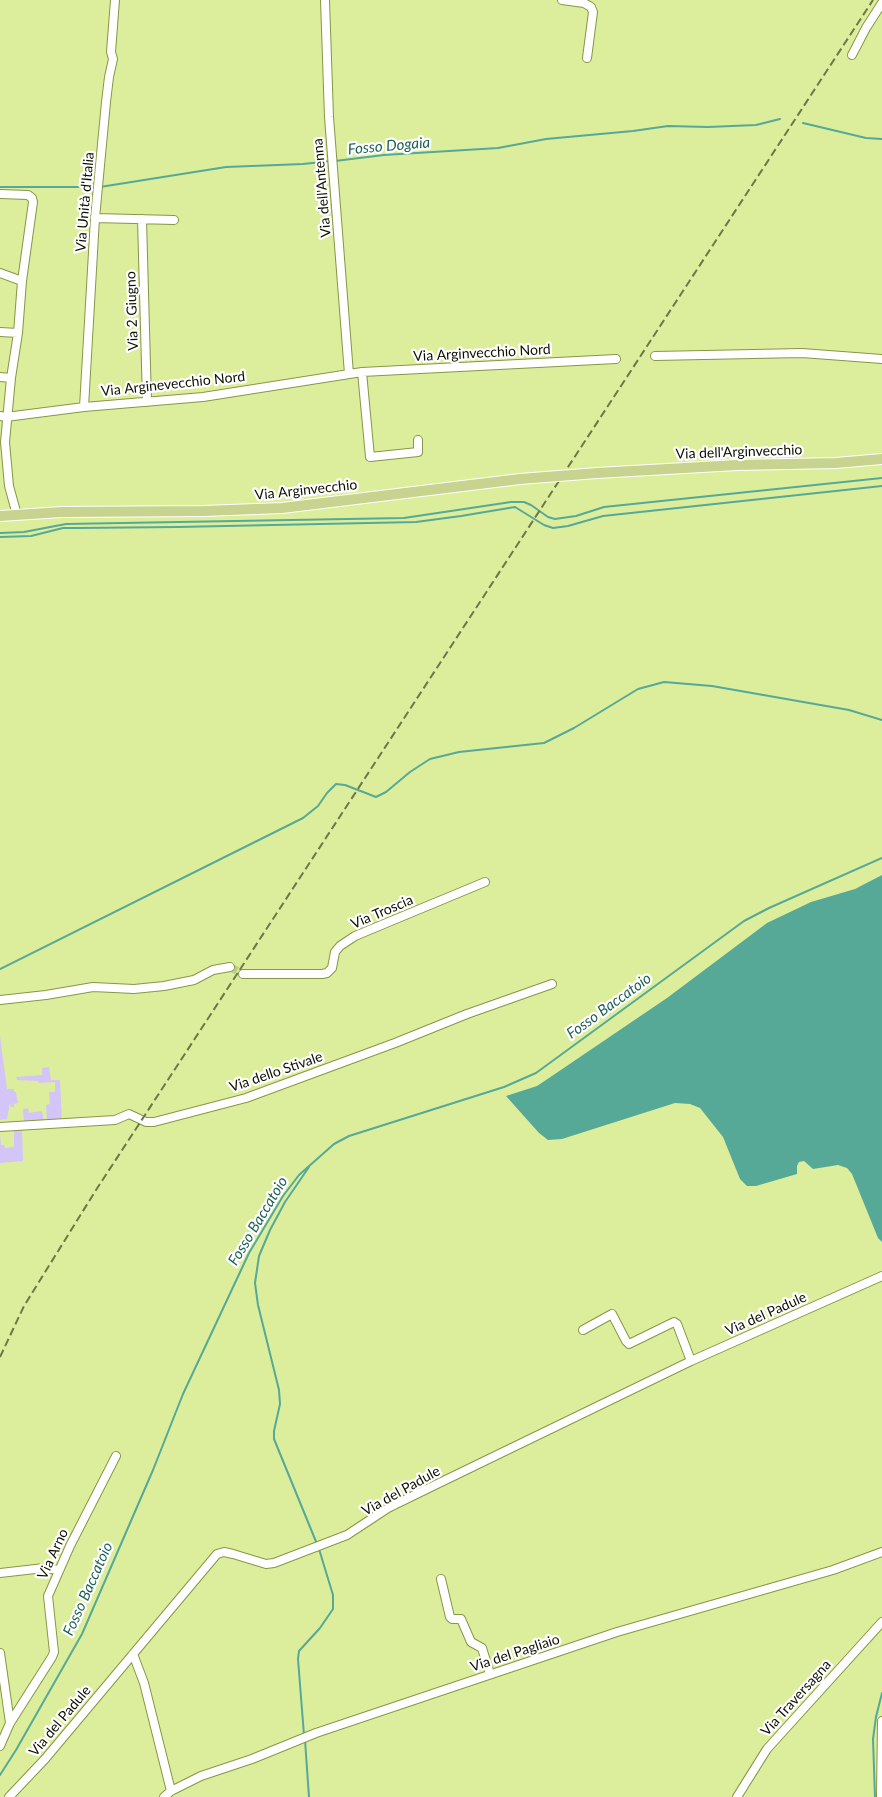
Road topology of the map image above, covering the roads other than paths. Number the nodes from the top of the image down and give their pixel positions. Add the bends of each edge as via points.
1 (115, 0) edge
2 (326, 0) edge
3 (562, 0) edge
4 (882, 3) edge
5 (852, 55) dead end
6 (587, 58) dead end
7 (0, 194) edge
8 (96, 218) junction
9 (142, 219) junction
10 (174, 220) dead end
11 (0, 273) edge
12 (22, 281) junction
13 (0, 332) edge
14 (18, 333) junction
15 (655, 356) dead end
16 (616, 358) dead end
17 (882, 359) edge
18 (362, 372) junction
19 (349, 374) junction
20 (0, 377) edge
21 (11, 378) junction
22 (147, 402) junction
23 (84, 407) junction
24 (3, 416) edge
25 (418, 440) dead end
26 (882, 459) edge
27 (597, 473) joint
28 (17, 515) junction
29 (0, 516) edge
30 (485, 882) dead end
31 (230, 967) tunnel mouth
32 (243, 974) tunnel mouth
33 (552, 984) dead end
34 (0, 1000) edge
35 (0, 1127) edge
36 (882, 1276) edge
37 (583, 1330) dead end
38 (691, 1361) junction
39 (116, 1456) dead end
40 (882, 1552) edge
41 (59, 1570) junction
42 (0, 1573) edge
43 (441, 1579) dead end
44 (882, 1622) edge
45 (0, 1653) edge
46 (133, 1654) junction
47 (490, 1674) junction
48 (882, 1722) edge
49 (10, 1723) junction
50 (0, 1746) edge
51 (170, 1791) junction
52 (9, 1797) edge
53 (164, 1797) edge
54 (737, 1797) edge
55 (882, 1797) edge

1 - 8 street, Via Unità d'Italia via 113,59
2 - 19 street, Via dell'Antenna via 329,117
3 - 6 street via 591,7
4 - 5 street
7 - 12 street via 28,194 32,198
8 - 9 street
8 - 23 street, Via Unità d'Italia
9 - 10 street
9 - 22 street, Via 2 Giugno
11 - 12 street
12 - 14 street
13 - 14 street
14 - 21 street
15 - 17 street via 802,353
16 - 18 street, Via Arginvecchio Nord
18 - 19 street, Via Arginvecchio Nord
18 - 25 street via 370,457 418,452
19 - 22 street, Via Arginevecchio Nord
20 - 21 street
21 - 24 street
22 - 23 street, Via Arginevecchio Nord
23 - 24 street, Via Arginevecchio Nord
24 - 28 street via 6,466
26 - 27 main road, Via dell'Arginvecchio
27 - 28 main road, Via Arginvecchio, bridge via 520,479 282,508
28 - 29 main road, Via Arginvecchio
30 - 32 street, Via Troscia via 355,936 340,946 335,952 332,968 322,974
31 - 34 street via 213,970 194,980 164,986 134,989 93,986
33 - 35 street, Via dello Stivale via 246,1098 154,1122 129,1114 115,1120
36 - 38 street, Via del Padule
37 - 38 street via 612,1314 629,1344 674,1322 678,1324
38 - 46 street, Via del Padule via 422,1491 372,1518 356,1531 274,1563 266,1564 224,1552 217,1554
39 - 41 street, Via Arno
40 - 47 street, Via del Pagliaio via 833,1570 617,1632
41 - 42 street via 44,1568
41 - 49 street, Via Arno via 48,1596 54,1652
43 - 47 street via 450,1617 452,1620 461,1619 471,1642 482,1648
44 - 54 street, Via Traversagna via 767,1748
45 - 49 street
46 - 51 street via 144,1683
46 - 52 street, Via del Padule
47 - 51 street, Via del Pagliaio via 304,1737 252,1760 200,1776
48 - 55 street
49 - 50 street, Via Arno
51 - 53 street, Via del Pagliaio

